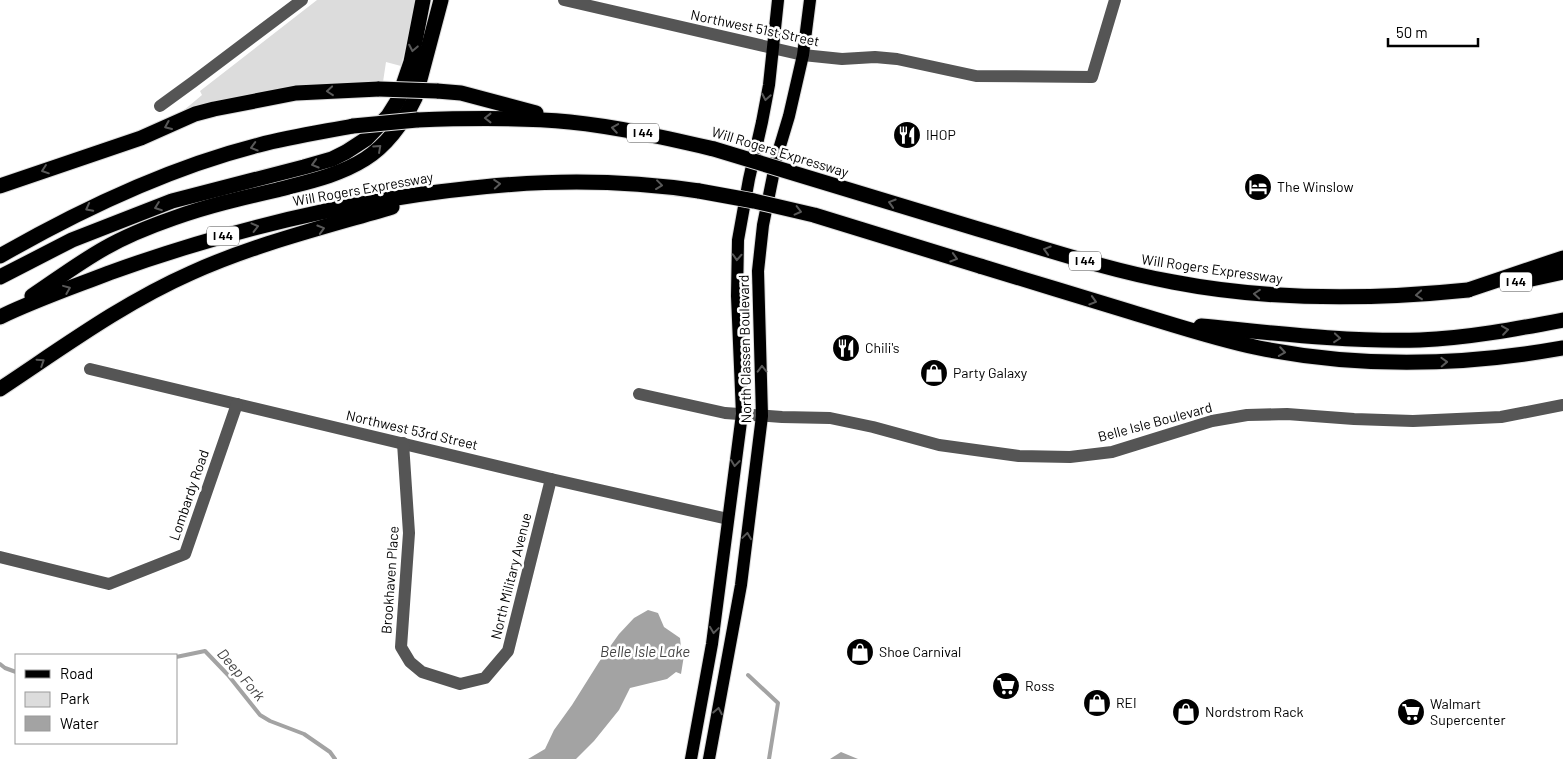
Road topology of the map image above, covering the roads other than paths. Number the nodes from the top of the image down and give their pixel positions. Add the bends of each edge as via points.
1 (302, 0) edge
2 (423, 0) edge
3 (441, 0) edge
4 (448, 0) edge
5 (564, 0) edge
6 (778, 0) edge
7 (810, 0) edge
8 (1115, 0) edge
9 (435, 24) junction
10 (774, 49) junction
11 (802, 55) junction
12 (160, 106) dead end
13 (571, 122) junction
14 (0, 174) edge
15 (22, 178) junction
16 (0, 186) edge
17 (449, 190) junction
18 (0, 256) edge
19 (1563, 258) edge
20 (1563, 272) edge
21 (0, 277) edge
22 (1468, 290) junction
23 (3, 315) edge
24 (1563, 320) edge
25 (1167, 323) junction
26 (1563, 348) edge
27 (90, 369) dead end
28 (0, 388) edge
29 (639, 394) dead end
30 (237, 404) junction
31 (1563, 405) edge
32 (742, 414) junction
33 (762, 416) junction
34 (403, 443) junction
35 (551, 479) junction
36 (728, 519) junction
37 (0, 557) edge
38 (720, 582) junction
39 (741, 585) junction
40 (460, 684) joint
41 (691, 759) edge
42 (709, 759) edge

1 - 12 street
2 -> 21 highway via 411,62 398,100 388,116 353,148 332,159 172,201 72,240
3 - 9 highway
4 - 9 highway
5 - 10 street, Northwest 51st Street
6 - 10 main road, North Classen Boulevard
7 - 11 main road, North Classen Boulevard
8 - 11 street, Northwest 51st Street via 1092,77 976,76 897,59
23 -> 9 highway via 104,248 131,235 224,203 324,178 367,158 390,137 410,110
10 - 11 street, Northwest 51st Street
10 -> 32 main road, North Classen Boulevard via 738,240
33 -> 11 main road, North Classen Boulevard via 758,271 763,225
13 -> 15 highway, bridge via 461,93 379,89 296,93 195,114 141,138
13 -> 18 highway, Will Rogers Expressway / I 44, bridge via 515,118 417,120 353,126 259,145 166,175 98,204
22 -> 13 highway, Will Rogers Expressway / I 44, bridge via 1326,298 1249,293 1137,275 714,149 659,136
14 - 15 highway
15 - 16 highway
23 -> 17 highway, Will Rogers Expressway / I 44 via 197,243 300,216
17 -> 25 highway, Will Rogers Expressway / I 44, bridge via 577,181 656,184 754,200 814,215
28 -> 17 highway via 112,316 192,273 260,247
19 - 22 highway
20 - 22 highway, Will Rogers Expressway / I 44
25 -> 24 highway via 1344,339 1422,340
25 -> 26 highway, Will Rogers Expressway / I 44 via 1260,348 1362,361 1447,362
27 - 30 street, Northwest 53rd Street
29 - 32 street, Belle Isle Boulevard
30 - 34 street, Northwest 53rd Street
30 - 37 street, Lombardy Road via 185,554 109,584
31 - 33 street, Belle Isle Boulevard via 1501,417 1413,421 1247,415 1212,421 1112,452 1070,458 1019,456 939,445 830,418
32 - 33 street, Belle Isle Boulevard
32 -> 36 main road, North Classen Boulevard
39 -> 33 main road, North Classen Boulevard
34 - 35 street, Northwest 53rd Street
34 - 40 street, Brookhaven Place via 410,533 401,647 410,662 422,672
35 - 36 street, Northwest 53rd Street
35 - 40 street, North Military Avenue via 508,651 485,678
36 - 38 main road, North Classen Boulevard
38 - 39 main road
38 -> 41 main road, North Classen Boulevard
42 -> 39 main road, North Classen Boulevard

